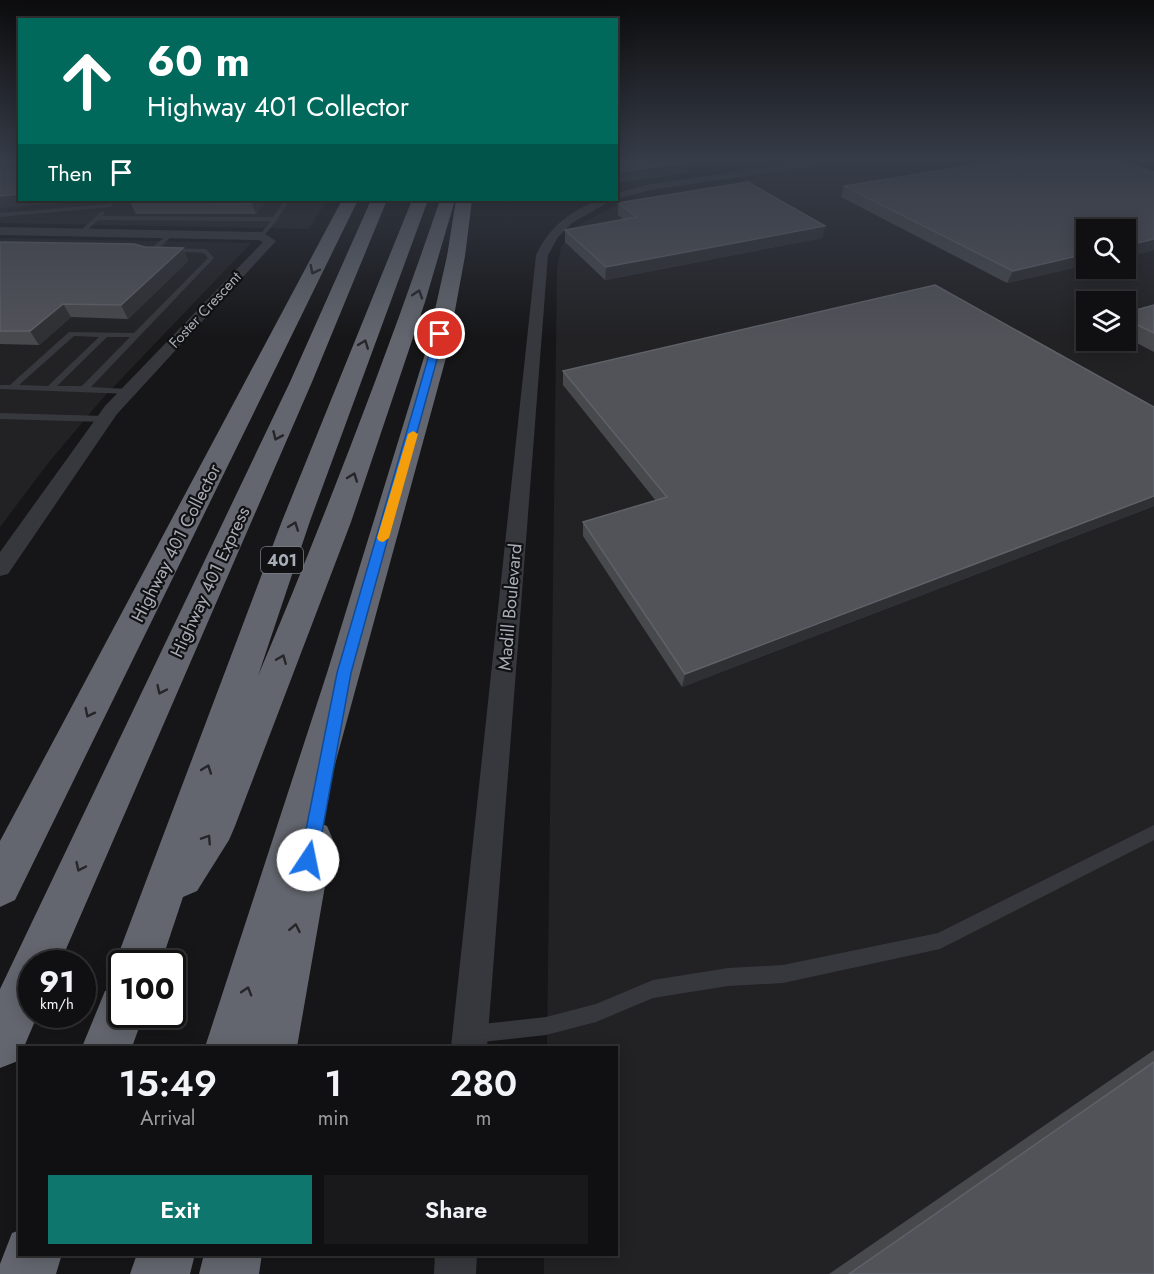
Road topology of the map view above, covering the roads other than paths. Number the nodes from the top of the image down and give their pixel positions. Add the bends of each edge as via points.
1 (94, 220) edge
2 (274, 220) edge
3 (340, 220) edge
4 (370, 220) edge
5 (412, 220) edge
6 (441, 220) edge
7 (461, 220) edge
8 (568, 220) edge
9 (0, 231) edge
10 (82, 232) junction
11 (171, 234) junction
12 (262, 236) junction
13 (131, 248) edge
14 (155, 249) junction
15 (105, 335) junction
16 (137, 335) junction
17 (0, 387) edge
18 (12, 387) junction
19 (50, 388) junction
20 (84, 389) junction
21 (127, 392) junction
22 (0, 416) edge
23 (105, 419) junction
24 (0, 568) edge
25 (344, 673) junction
26 (1154, 832) edge
27 (0, 885) edge
28 (145, 943) edge
29 (42, 950) edge
30 (18, 1004) edge
31 (114, 1028) edge
32 (470, 1041) edge
33 (0, 1043) edge
34 (107, 1046) edge
35 (230, 1046) edge
36 (272, 1046) edge
37 (32, 1256) edge
38 (165, 1256) edge
39 (232, 1256) edge
40 (456, 1256) edge
41 (26, 1274) edge
42 (160, 1274) edge
43 (229, 1274) edge
44 (455, 1274) edge

1 - 10 lane
2 - 12 lane
3 -> 27 highway, Highway 401 Collector
4 -> 29 highway, Highway 401 Express via 283,423
28 -> 5 highway, 401 via 296,521
28 -> 6 highway via 215,826 337,522
7 - 25 highway via 435,354
8 - 32 street, Madill Boulevard via 552,235 542,255
9 - 10 street
10 - 11 street
11 - 12 street
11 - 14 lane
12 - 21 street, Foster Crescent via 270,241
13 - 14 lane
14 - 16 lane via 206,251 211,258
15 - 16 lane
15 - 18 lane via 72,334
15 - 19 lane
16 - 20 lane
17 - 18 lane
18 - 19 lane
19 - 20 lane
20 - 21 lane
21 - 23 street, Foster Crescent
22 - 23 lane
23 - 24 street, Foster Crescent
35 -> 25 highway
36 -> 25 highway
26 - 32 lane via 940,941 783,974 728,977 653,990 596,1013
30 - 33 highway
31 - 34 highway
37 - 41 highway
38 - 42 highway
39 - 43 highway
40 - 44 street

